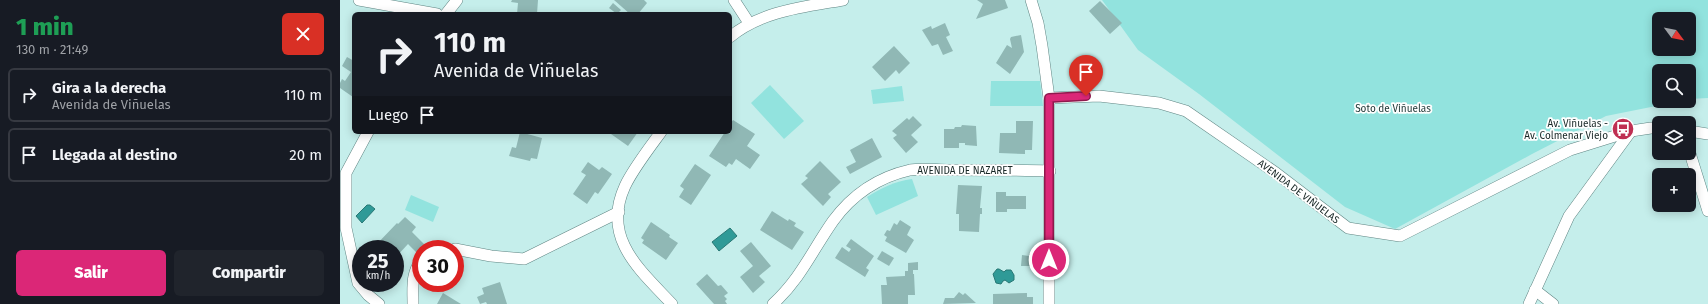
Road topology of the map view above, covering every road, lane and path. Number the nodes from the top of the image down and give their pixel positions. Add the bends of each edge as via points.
1 (359, 0) edge
2 (457, 0) edge
3 (734, 0) edge
4 (843, 0) edge
5 (1031, 0) edge
6 (426, 12) edge
7 (448, 12) edge
8 (749, 23) junction
9 (732, 36) edge
10 (1049, 98) junction
11 (1652, 128) edge
12 (1631, 131) junction
13 (1696, 132) edge
14 (367, 134) edge
15 (660, 134) edge
16 (1708, 134) edge
17 (1692, 160) edge
18 (1050, 171) junction
19 (1708, 211) edge
20 (619, 212) junction
21 (464, 252) edge
22 (1535, 290) junction
23 (413, 292) edge
24 (379, 304) edge
25 (413, 304) edge
26 (672, 304) edge
27 (773, 304) edge
28 (1049, 304) edge
29 (1529, 304) edge
30 (1553, 304) edge

1 - 6 street
2 - 7 street
3 - 8 street
4 - 8 street via 784,12
5 - 10 street via 1039,31
8 - 9 street
10 - 12 street, AVENIDA DE VIÑUELAS via 1099,96 1159,103 1186,110 1276,173 1348,228 1400,236 1570,150
10 - 18 street
11 - 12 street, AVENIDA DE VIÑUELAS
12 - 22 street via 1568,216
13 - 16 street
14 - 24 street via 346,173 346,228 358,283
15 - 20 street via 625,186
17 - 19 street
18 - 27 street, AVENIDA DE NAZARET via 911,170 885,178 849,202 801,274
18 - 28 street
20 - 21 street via 524,259
20 - 26 street via 618,231 627,252
22 - 29 street
22 - 30 street
23 - 25 street

